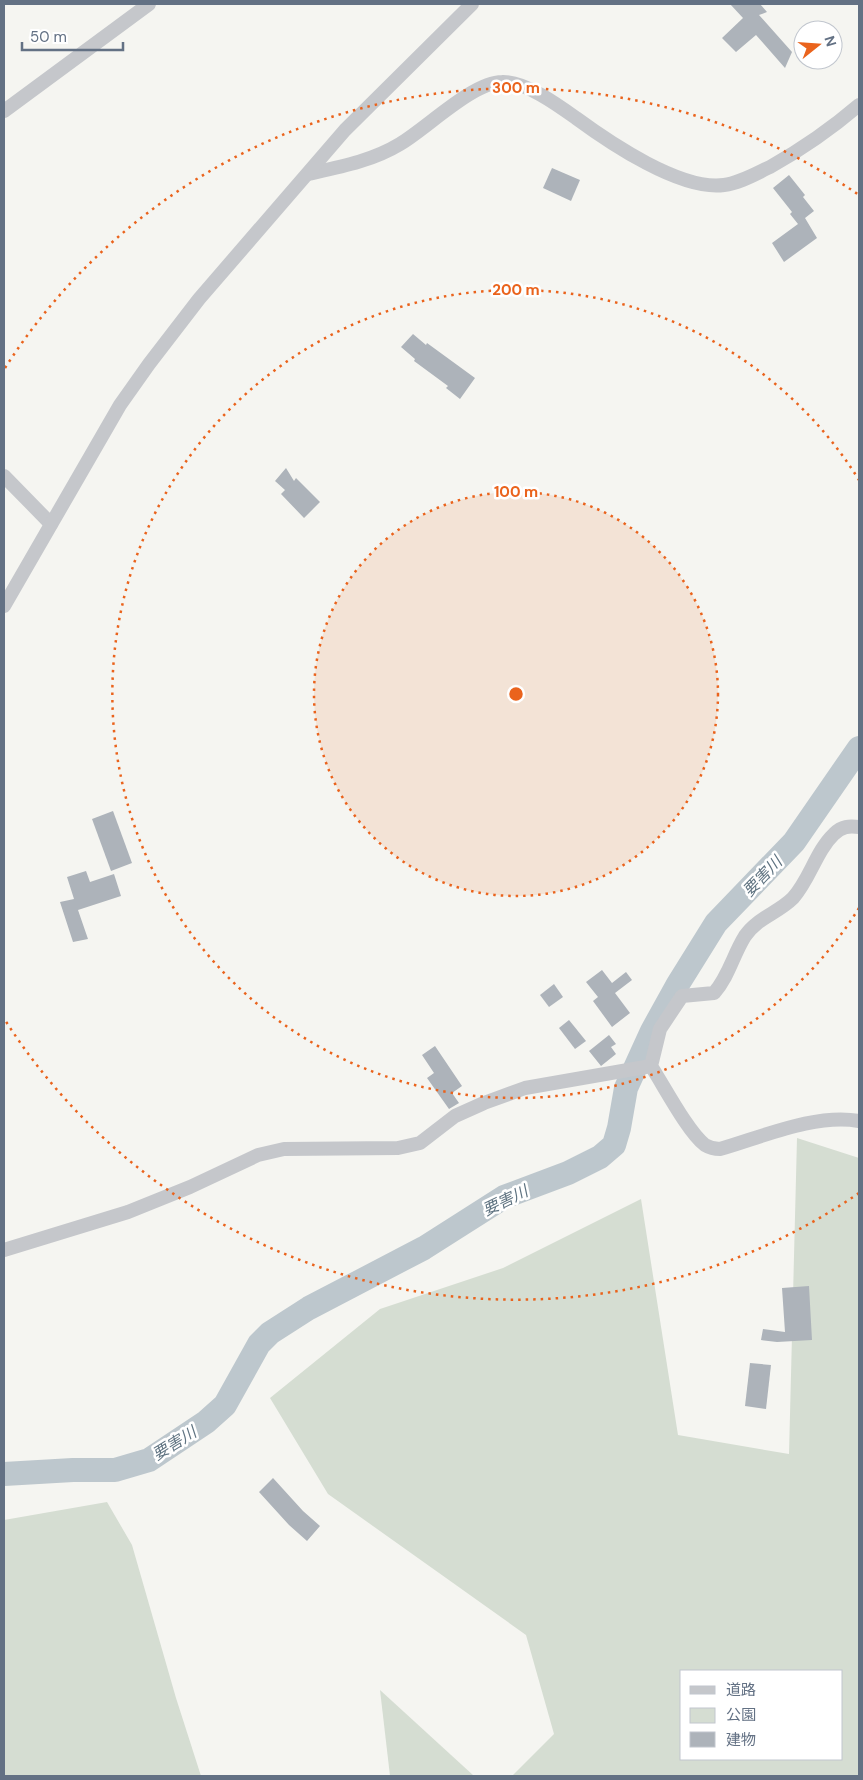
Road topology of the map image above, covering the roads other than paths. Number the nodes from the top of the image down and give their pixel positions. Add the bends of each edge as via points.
1 (149, 4) edge
2 (472, 4) edge
3 (859, 105) edge
4 (4, 111) edge
5 (308, 174) junction
6 (4, 476) edge
7 (51, 524) junction
8 (4, 606) edge
9 (859, 827) edge
10 (647, 1067) junction
11 (859, 1121) edge
12 (4, 1250) edge

1 - 4 street
2 - 5 street via 371,103
3 - 5 street via 819,137 785,158 744,180 714,185 692,182 655,167 521,85 502,82 480,87 386,152 346,166
5 - 7 street via 199,299 149,364 120,405
6 - 7 street
7 - 8 street
9 - 10 street via 846,826 833,834 792,899 754,925 745,936 714,993 682,996 660,1029
10 - 11 street via 691,1129 713,1149 815,1122
10 - 12 street via 525,1088 455,1116 420,1143 398,1148 284,1149 258,1155 128,1212

